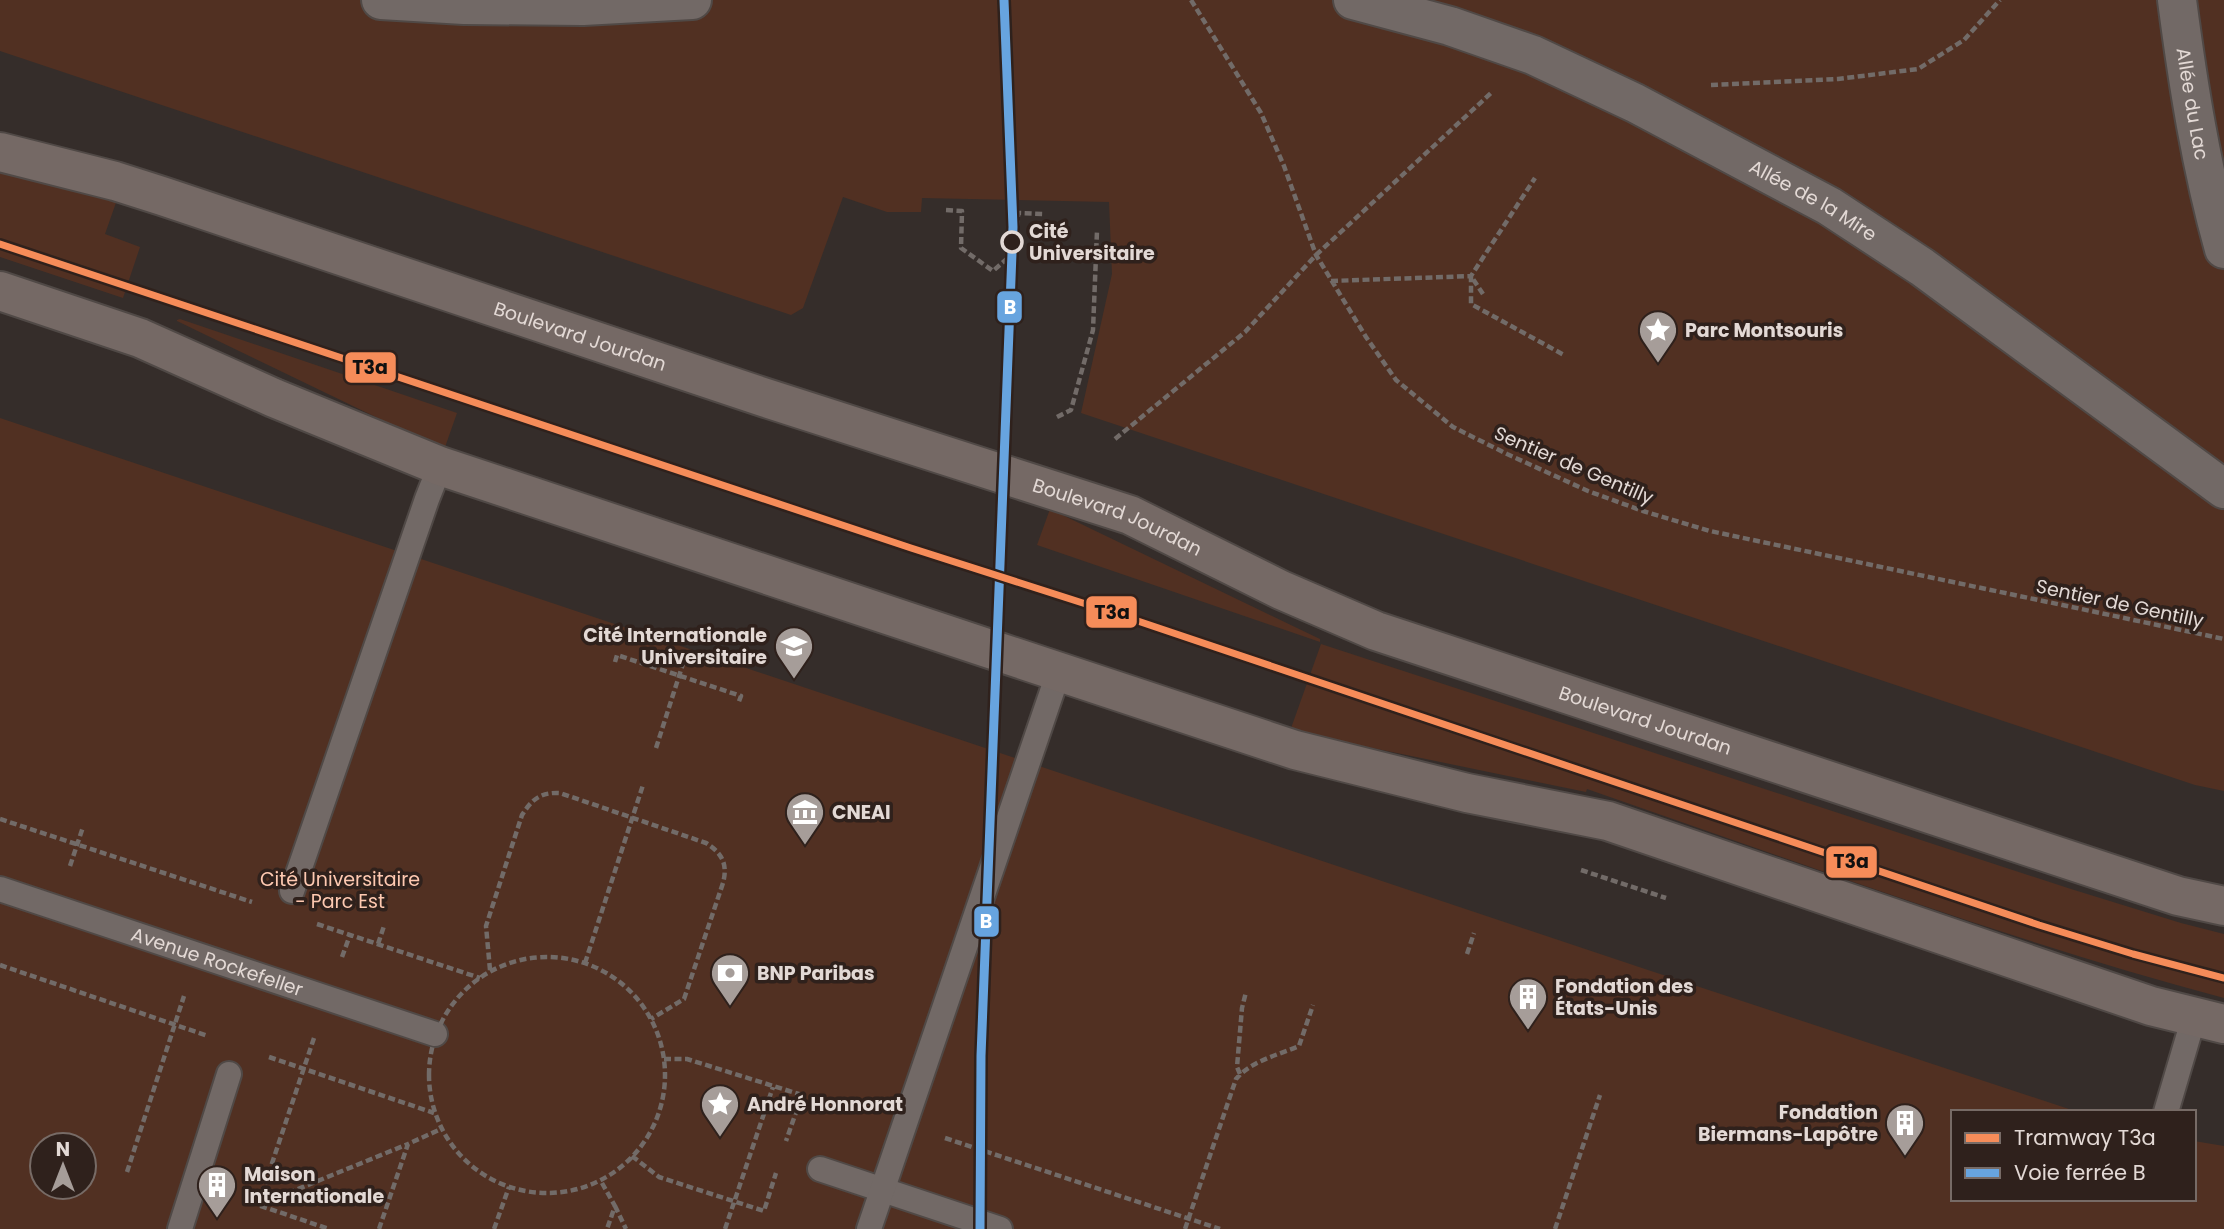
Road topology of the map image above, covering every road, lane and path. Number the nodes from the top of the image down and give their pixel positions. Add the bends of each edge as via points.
1 (380, 0) edge
2 (692, 0) edge
3 (1191, 0) edge
4 (1353, 0) edge
5 (2000, 0) edge
6 (2178, 0) edge
7 (1533, 55) junction
8 (1635, 103) junction
9 (0, 152) edge
10 (1535, 178) dead end
11 (946, 210) dead end
12 (1045, 214) dead end
13 (1097, 231) dead end
14 (2224, 249) edge
15 (1316, 255) junction
16 (1471, 276) junction
17 (1331, 281) junction
18 (0, 291) edge
19 (1483, 294) dead end
20 (1564, 355) dead end
21 (1057, 417) dead end
22 (1115, 439) dead end
23 (440, 466) junction
24 (2224, 489) edge
25 (2224, 639) edge
26 (688, 648) dead end
27 (615, 662) dead end
28 (649, 664) junction
29 (1059, 671) junction
30 (645, 673) dead end
31 (679, 675) junction
32 (711, 686) junction
33 (708, 694) dead end
34 (738, 704) dead end
35 (656, 748) dead end
36 (643, 785) dead end
37 (633, 817) junction
38 (0, 819) edge
39 (0, 889) edge
40 (292, 891) dead end
41 (259, 905) dead end
42 (2224, 906) edge
43 (311, 922) dead end
44 (384, 926) dead end
45 (1474, 933) dead end
46 (350, 935) junction
47 (378, 944) junction
48 (1467, 954) dead end
49 (198, 955) junction
50 (585, 963) junction
51 (490, 970) junction
52 (480, 978) junction
53 (1246, 992) dead end
54 (328, 999) junction
55 (1312, 1005) dead end
56 (651, 1019) junction
57 (2209, 1021) edge
58 (435, 1034) junction
59 (664, 1059) junction
60 (229, 1074) dead end
61 (1240, 1074) junction
62 (773, 1087) junction
63 (1600, 1095) dead end
64 (2167, 1110) edge
65 (905, 1125) junction
66 (441, 1129) junction
67 (788, 1135) dead end
68 (408, 1144) junction
69 (632, 1156) junction
70 (820, 1169) dead end
71 (127, 1172) dead end
72 (776, 1172) dead end
73 (602, 1183) junction
74 (509, 1187) junction
75 (883, 1189) junction
76 (734, 1201) junction
77 (258, 1205) junction
78 (615, 1206) junction
79 (1188, 1218) junction
80 (180, 1229) edge
81 (329, 1229) edge
82 (379, 1229) edge
83 (494, 1229) edge
84 (607, 1229) edge
85 (626, 1229) edge
86 (725, 1229) edge
87 (869, 1229) edge
88 (1000, 1229) edge
89 (1185, 1229) edge
90 (1220, 1229) edge
91 (1555, 1229) edge

1 - 2 street via 583,6
3 - 15 path, Sentier de Gentilly via 1261,113
4 - 7 street, Allée de la Mire
5 - 8 path via 1964,40 1918,69 1838,79 1717,83
6 - 14 street, Allée du Lac via 2188,86 2209,198
7 - 8 street, Allée de la Mire
7 - 15 path
8 - 24 street, Allée de la Mire via 1829,206
9 - 42 main road, Boulevard Jourdan via 162,195 1130,515 1376,631 2165,892
10 - 16 path
11 - 12 path via 962,211 961,248 993,271 1017,250 1018,213
13 - 21 path via 1093,330 1071,410
15 - 17 path, Sentier de Gentilly
15 - 22 path via 1245,332
16 - 17 path
16 - 19 path
16 - 20 path via 1471,304
17 - 25 path, Sentier de Gentilly via 1396,380 1421,402 1453,427 1588,491 1710,531
18 - 23 main road via 139,338
23 - 29 main road
23 - 40 lane
26 - 31 path
27 - 28 path via 617,655
28 - 30 path
28 - 31 path
29 - 57 main road via 1295,750 1467,793 1608,821 2151,1006
29 - 65 lane
31 - 32 path
31 - 35 path
32 - 33 path
32 - 34 path via 741,696
36 - 37 path
37 - 50 path
37 - 51 path via 560,793 539,795 529,803 486,926
37 - 56 path via 716,849 726,873 684,999
38 - 41 path
39 - 49 lane, Avenue Rockefeller
43 - 46 path
44 - 47 path
45 - 48 path
46 - 47 path
46 - 54 path
47 - 52 path
49 - 54 lane, Avenue Rockefeller
49 - 71 path
50 - 51 path via 553,957 520,960
50 - 56 path via 611,975 634,995
51 - 52 path
52 - 58 path via 450,1006
53 - 61 path via 1237,1067
54 - 58 lane, Avenue Rockefeller
54 - 77 path
55 - 61 path via 1298,1046
56 - 59 path
57 - 64 lane
58 - 66 path via 429,1088
59 - 62 path via 687,1059
59 - 69 path via 660,1111
60 - 80 lane
61 - 79 path
62 - 67 path via 802,1095
62 - 76 path
63 - 91 path
65 - 75 lane
65 - 79 path
66 - 68 path
66 - 74 path via 461,1156
68 - 77 path
68 - 82 path
69 - 73 path
69 - 76 path via 659,1177
70 - 75 lane
72 - 76 path via 764,1211
73 - 74 path via 567,1191
73 - 78 path
74 - 83 path
75 - 87 lane
75 - 88 lane
76 - 86 path
77 - 81 path
78 - 84 path
78 - 85 path
79 - 89 path
79 - 90 path

